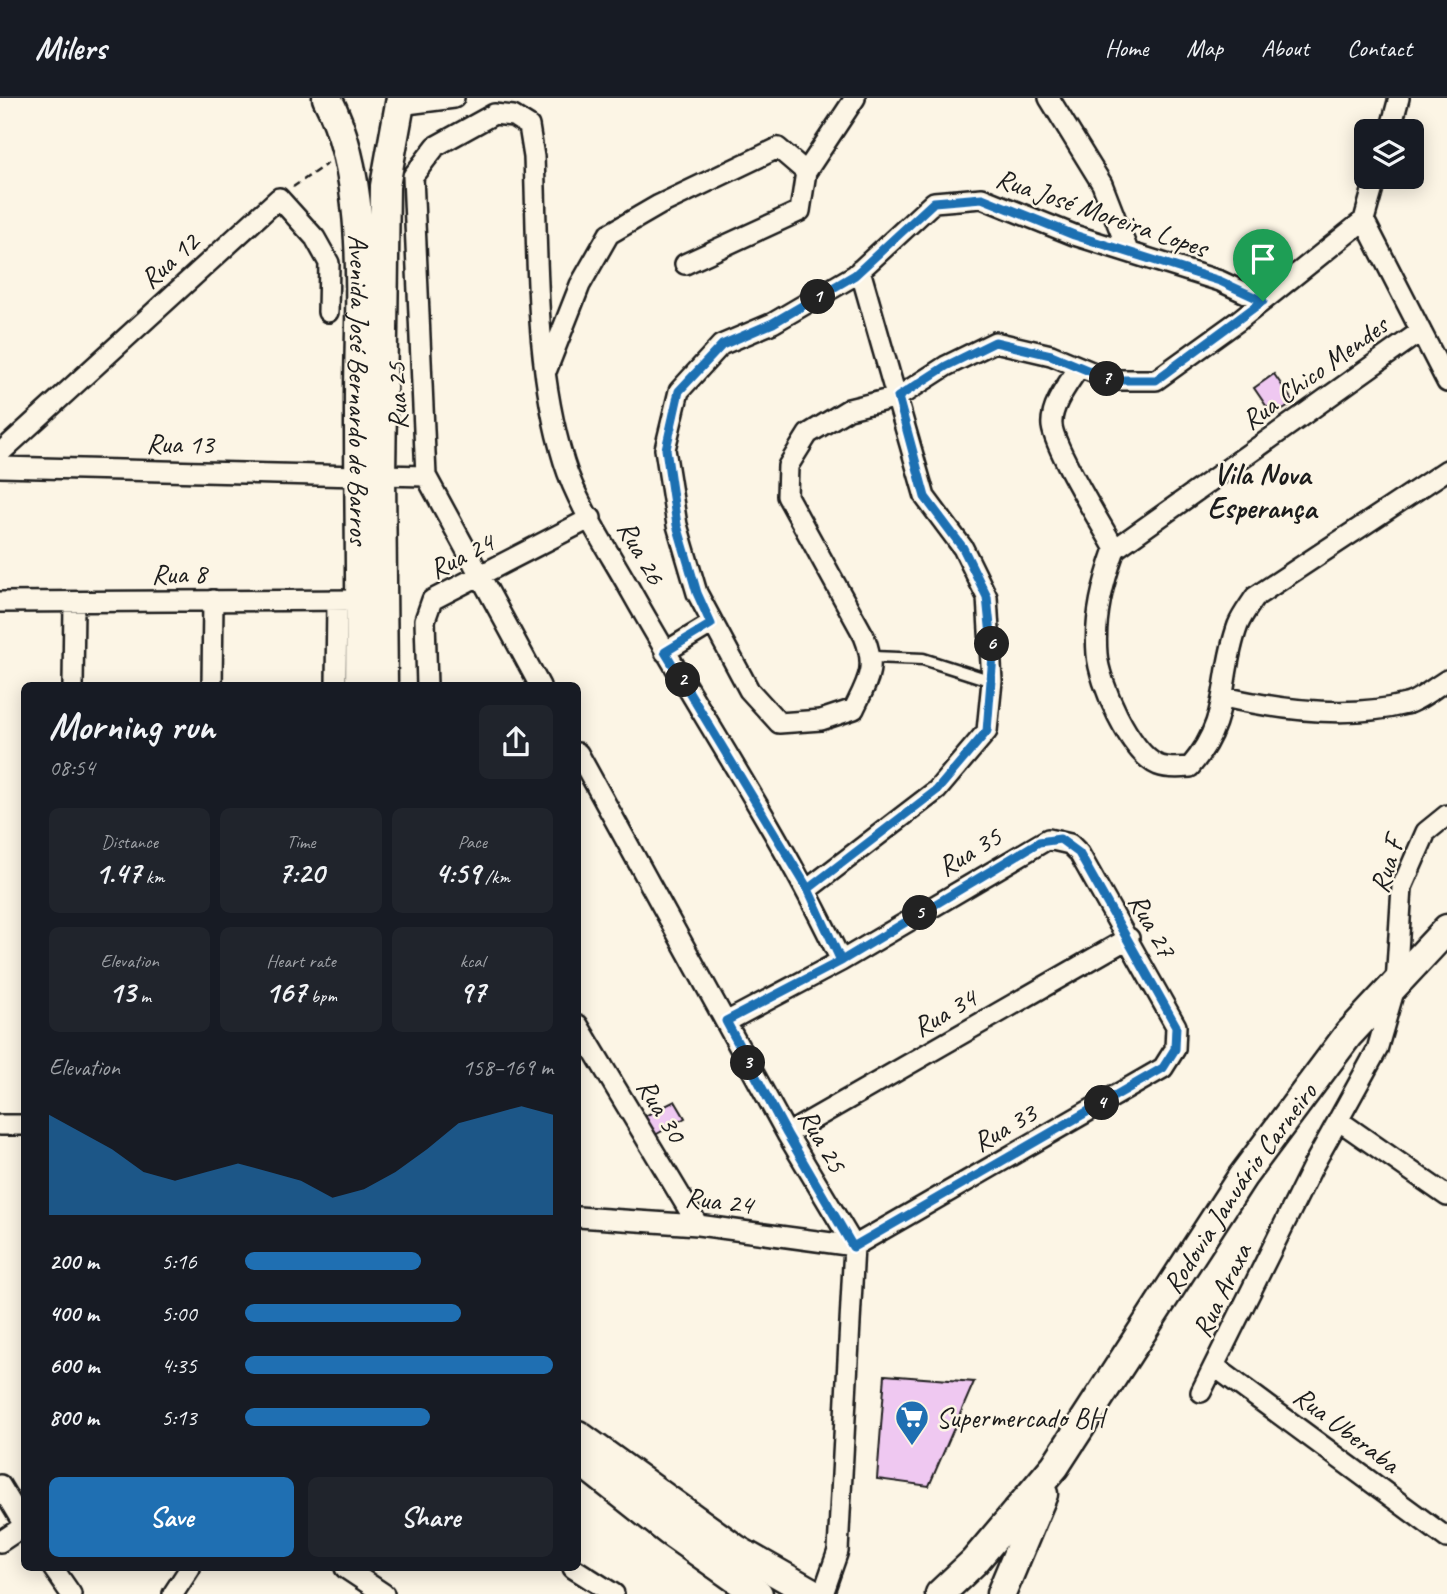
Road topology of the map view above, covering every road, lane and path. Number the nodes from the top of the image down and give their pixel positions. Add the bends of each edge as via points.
1 (327, 98) edge
2 (454, 98) edge
3 (855, 98) edge
4 (1049, 98) edge
5 (1399, 98) edge
6 (396, 100) edge
7 (1393, 119) edge
8 (529, 126) joint
9 (348, 148) junction
10 (806, 172) junction
11 (1373, 189) edge
12 (279, 198) junction
13 (1364, 220) junction
14 (1128, 251) junction
15 (685, 264) dead end
16 (859, 270) junction
17 (1263, 301) junction
18 (328, 312) dead end
19 (1420, 331) junction
20 (1079, 367) junction
21 (546, 373) junction
22 (1447, 382) edge
23 (898, 397) junction
24 (0, 453) edge
25 (0, 467) edge
26 (1447, 470) edge
27 (370, 475) junction
28 (426, 476) junction
29 (591, 518) junction
30 (1115, 549) junction
31 (479, 579) junction
32 (213, 600) junction
33 (348, 601) junction
34 (0, 602) edge
35 (74, 603) junction
36 (711, 624) junction
37 (665, 652) junction
38 (873, 657) junction
39 (1447, 680) edge
40 (992, 681) junction
41 (73, 682) edge
42 (212, 682) edge
43 (337, 682) edge
44 (359, 682) edge
45 (383, 682) edge
46 (427, 682) edge
47 (538, 682) edge
48 (1224, 697) junction
49 (581, 758) edge
50 (1447, 815) edge
51 (1060, 839) joint
52 (808, 889) junction
53 (1447, 929) edge
54 (1129, 938) junction
55 (841, 961) junction
56 (1396, 984) junction
57 (726, 1021) junction
58 (581, 1030) edge
59 (1175, 1049) joint
60 (1338, 1120) junction
61 (0, 1125) edge
62 (21, 1125) edge
63 (787, 1134) junction
64 (1447, 1196) edge
65 (581, 1217) edge
66 (698, 1224) junction
67 (853, 1247) junction
68 (1214, 1366) junction
69 (1201, 1392) dead end
70 (581, 1436) edge
71 (581, 1461) edge
72 (1055, 1466) junction
73 (0, 1485) edge
74 (21, 1520) edge
75 (21, 1527) edge
76 (1447, 1538) edge
77 (0, 1542) edge
78 (55, 1571) edge
79 (188, 1571) edge
80 (350, 1571) edge
81 (578, 1571) edge
82 (71, 1594) edge
83 (173, 1594) edge
84 (384, 1594) edge
85 (614, 1594) edge
86 (758, 1594) edge
87 (814, 1594) edge
88 (824, 1594) edge
89 (940, 1594) edge
90 (1000, 1594) edge

1 - 9 main road, Avenida José Bernardo de Barros
2 - 6 street
3 - 10 street
4 - 14 street via 1102,184
5 - 7 street
6 - 27 main road, Avenida José Bernardo de Barros via 385,186
8 - 21 street, Rua 26
8 - 28 street, Rua 25 via 513,116 494,114 436,146 413,176
9 - 12 path
9 - 27 main road, Avenida José Bernardo de Barros via 354,178
10 - 15 street via 800,211
10 - 21 street via 778,148 609,234 580,285
11 - 13 street
12 - 18 street via 315,238 329,263
12 - 24 street, Rua 12
13 - 17 street
13 - 19 street
14 - 16 street, Rua José Moreira Lopes via 982,198 934,202
14 - 17 street, Rua José Moreira Lopes via 1220,281
16 - 23 street
16 - 36 street, Rua José Moreira Lopes via 773,323 722,345 679,391 666,449 677,525
17 - 20 street via 1156,380 1111,380
19 - 22 street
19 - 30 street, Rua Chico Mendes
20 - 23 street via 1051,355 995,342
20 - 30 street via 1057,404 1052,426
21 - 29 street, Rua 26 via 564,463
23 - 38 street via 849,409 808,434 788,466 787,496
23 - 40 street via 925,497 963,548 987,597
25 - 27 street, Rua 13
26 - 48 street via 1255,597 1239,624
27 - 28 street, Rua 13
27 - 33 main road, Avenida José Bernardo de Barros
27 - 45 main road, Avenida José Bernardo de Barros
28 - 31 street, Rua 25
29 - 31 street, Rua 24
29 - 37 street, Rua 26
30 - 48 street via 1097,618 1097,657 1112,707 1133,741 1156,764 1190,767 1209,744
31 - 46 street, Rua 24 via 432,600 425,620
31 - 47 street, Rua 25
32 - 33 street, Rua 8
32 - 35 street, Rua 8
32 - 42 street
33 - 43 street
33 - 44 main road, Avenida José Bernardo de Barros
34 - 35 street, Rua 8
35 - 41 street
36 - 37 street
36 - 38 street, Rua José Moreira Lopes via 749,690 779,723 821,720 854,709
37 - 52 street, Rua 26
38 - 40 lane via 923,659
39 - 48 street via 1408,704 1340,711 1261,705
40 - 52 street via 987,731 937,790
49 - 57 street, Rua 25
50 - 56 street, Rua F via 1426,832 1402,887
51 - 54 street, Rua 27 via 1079,853
51 - 55 street, Rua 35 via 1039,842
52 - 55 street, Rua 26
53 - 56 main road, Rodovia Januário Carneiro
54 - 59 street, Rua 27 via 1176,1026
54 - 63 street, Rua 34
55 - 57 street, Rua 35
56 - 60 street, Rua Araxa via 1377,1050
56 - 72 main road, Rodovia Januário Carneiro via 1348,1035 1242,1177
57 - 63 street, Rua 25
58 - 66 street, Rua 30
59 - 67 street, Rua 33 via 1163,1068
60 - 64 street
60 - 68 street, Rua Araxa
61 - 62 street
63 - 67 street, Rua 25
65 - 66 street, Rua 24
66 - 67 street, Rua 24
67 - 88 street via 838,1551
68 - 69 street, Rua Araxa
68 - 76 street, Rua Uberaba
70 - 87 main road via 737,1550
71 - 86 main road
72 - 89 main road, Rodovia Januário Carneiro via 974,1562
72 - 90 main road, Rodovia Januário Carneiro
73 - 74 street
75 - 77 street
78 - 82 street
79 - 83 street
80 - 84 street
81 - 85 street

